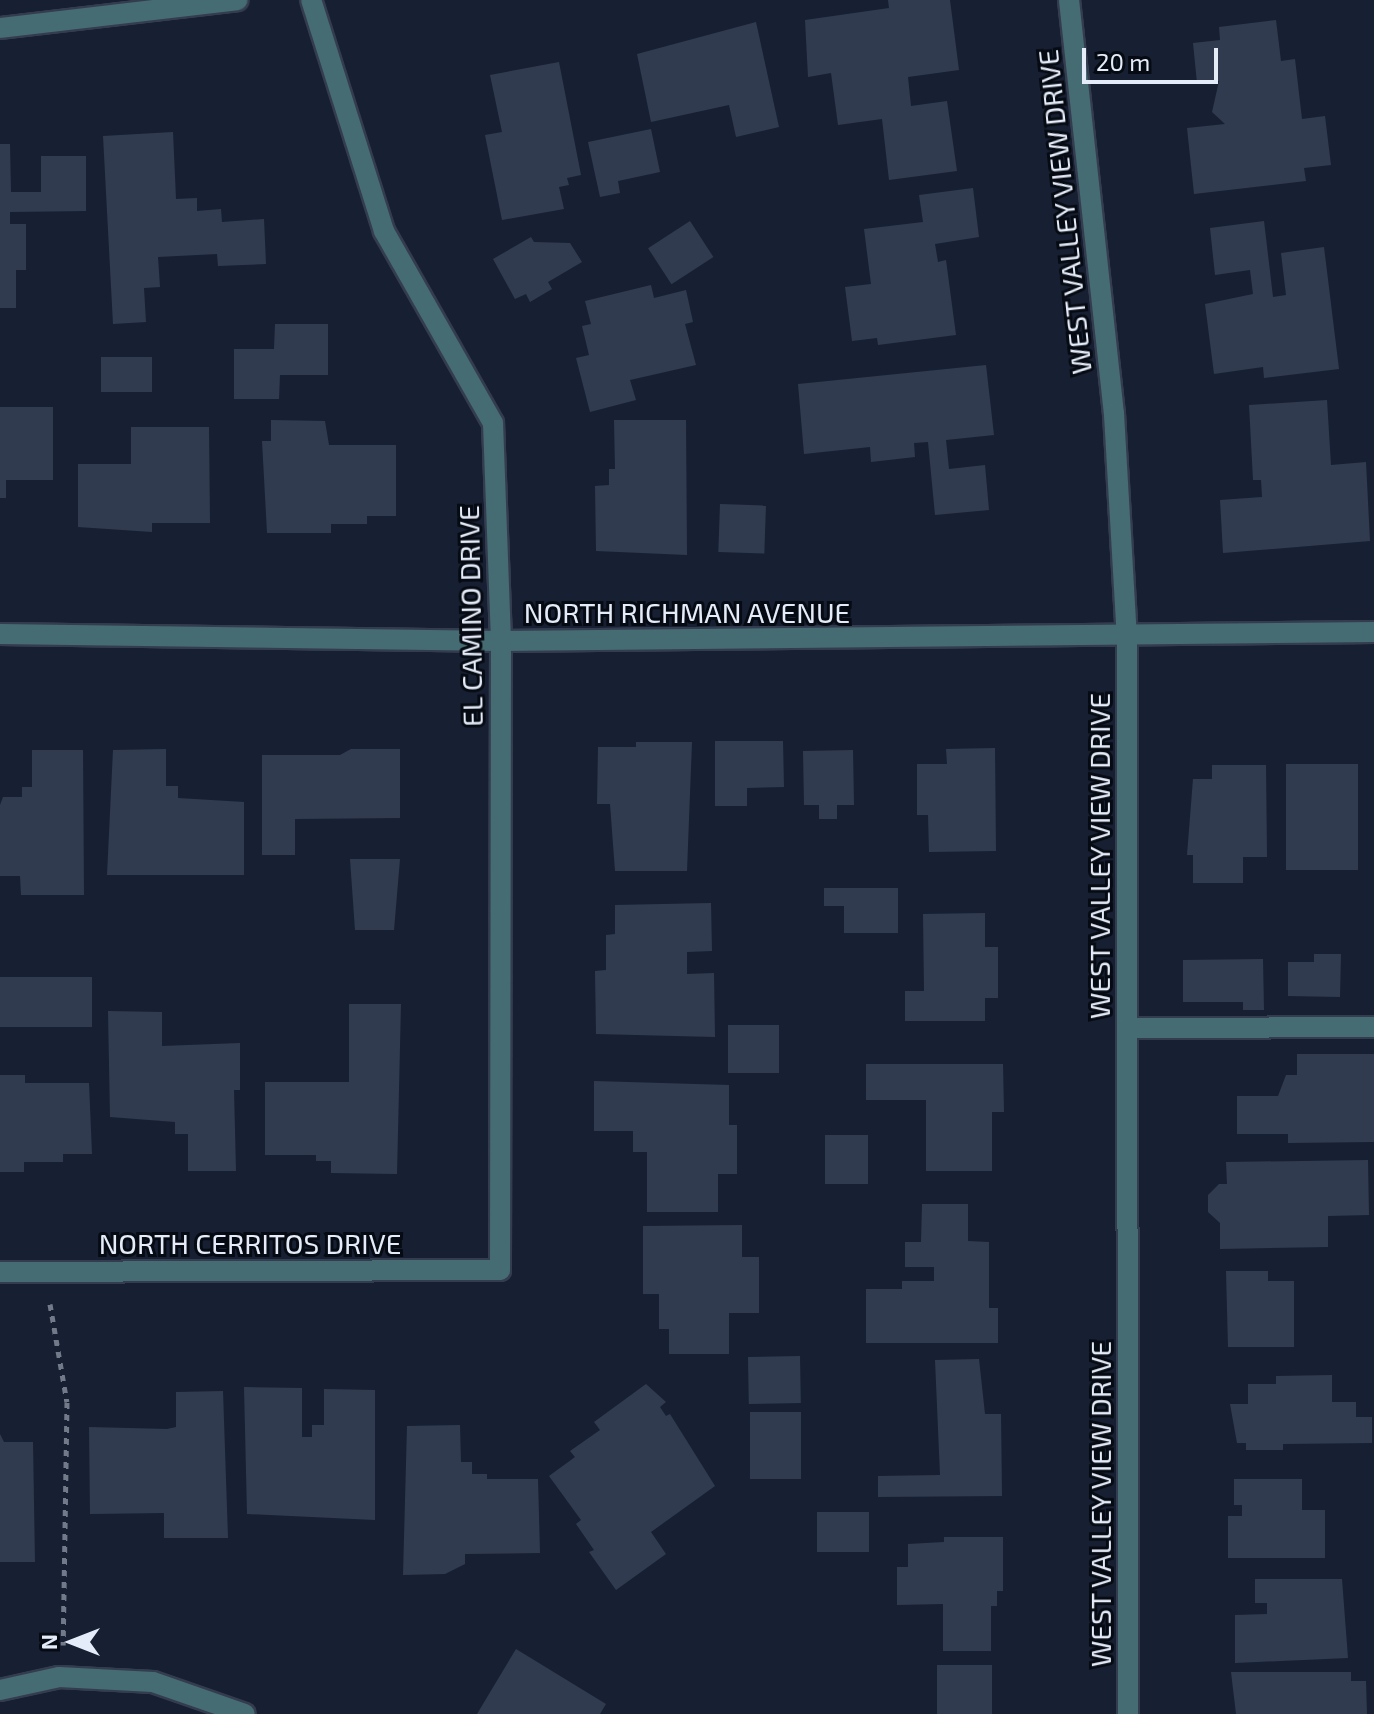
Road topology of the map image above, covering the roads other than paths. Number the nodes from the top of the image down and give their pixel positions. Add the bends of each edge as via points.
1 (237, 0) edge
2 (311, 0) edge
3 (1069, 0) edge
4 (0, 28) edge
5 (1374, 632) edge
6 (0, 634) edge
7 (1127, 639) junction
8 (501, 641) junction
9 (1374, 1027) edge
10 (1127, 1028) junction
11 (500, 1270) joint
12 (0, 1272) edge
13 (0, 1690) edge
14 (245, 1714) edge
15 (1128, 1714) edge

1 - 4 street
2 - 8 street, EL CAMINO DRIVE via 384,231 493,423
3 - 7 street, WEST VALLEY VIEW DRIVE via 1114,414
5 - 7 street, NORTH RICHMAN AVENUE
6 - 8 street, NORTH RICHMAN AVENUE
7 - 8 street, NORTH RICHMAN AVENUE
7 - 10 street, WEST VALLEY VIEW DRIVE
8 - 11 street, EL CAMINO DRIVE
9 - 10 street
10 - 15 street, WEST VALLEY VIEW DRIVE
11 - 12 street, NORTH CERRITOS DRIVE
13 - 14 street via 59,1677 153,1682

